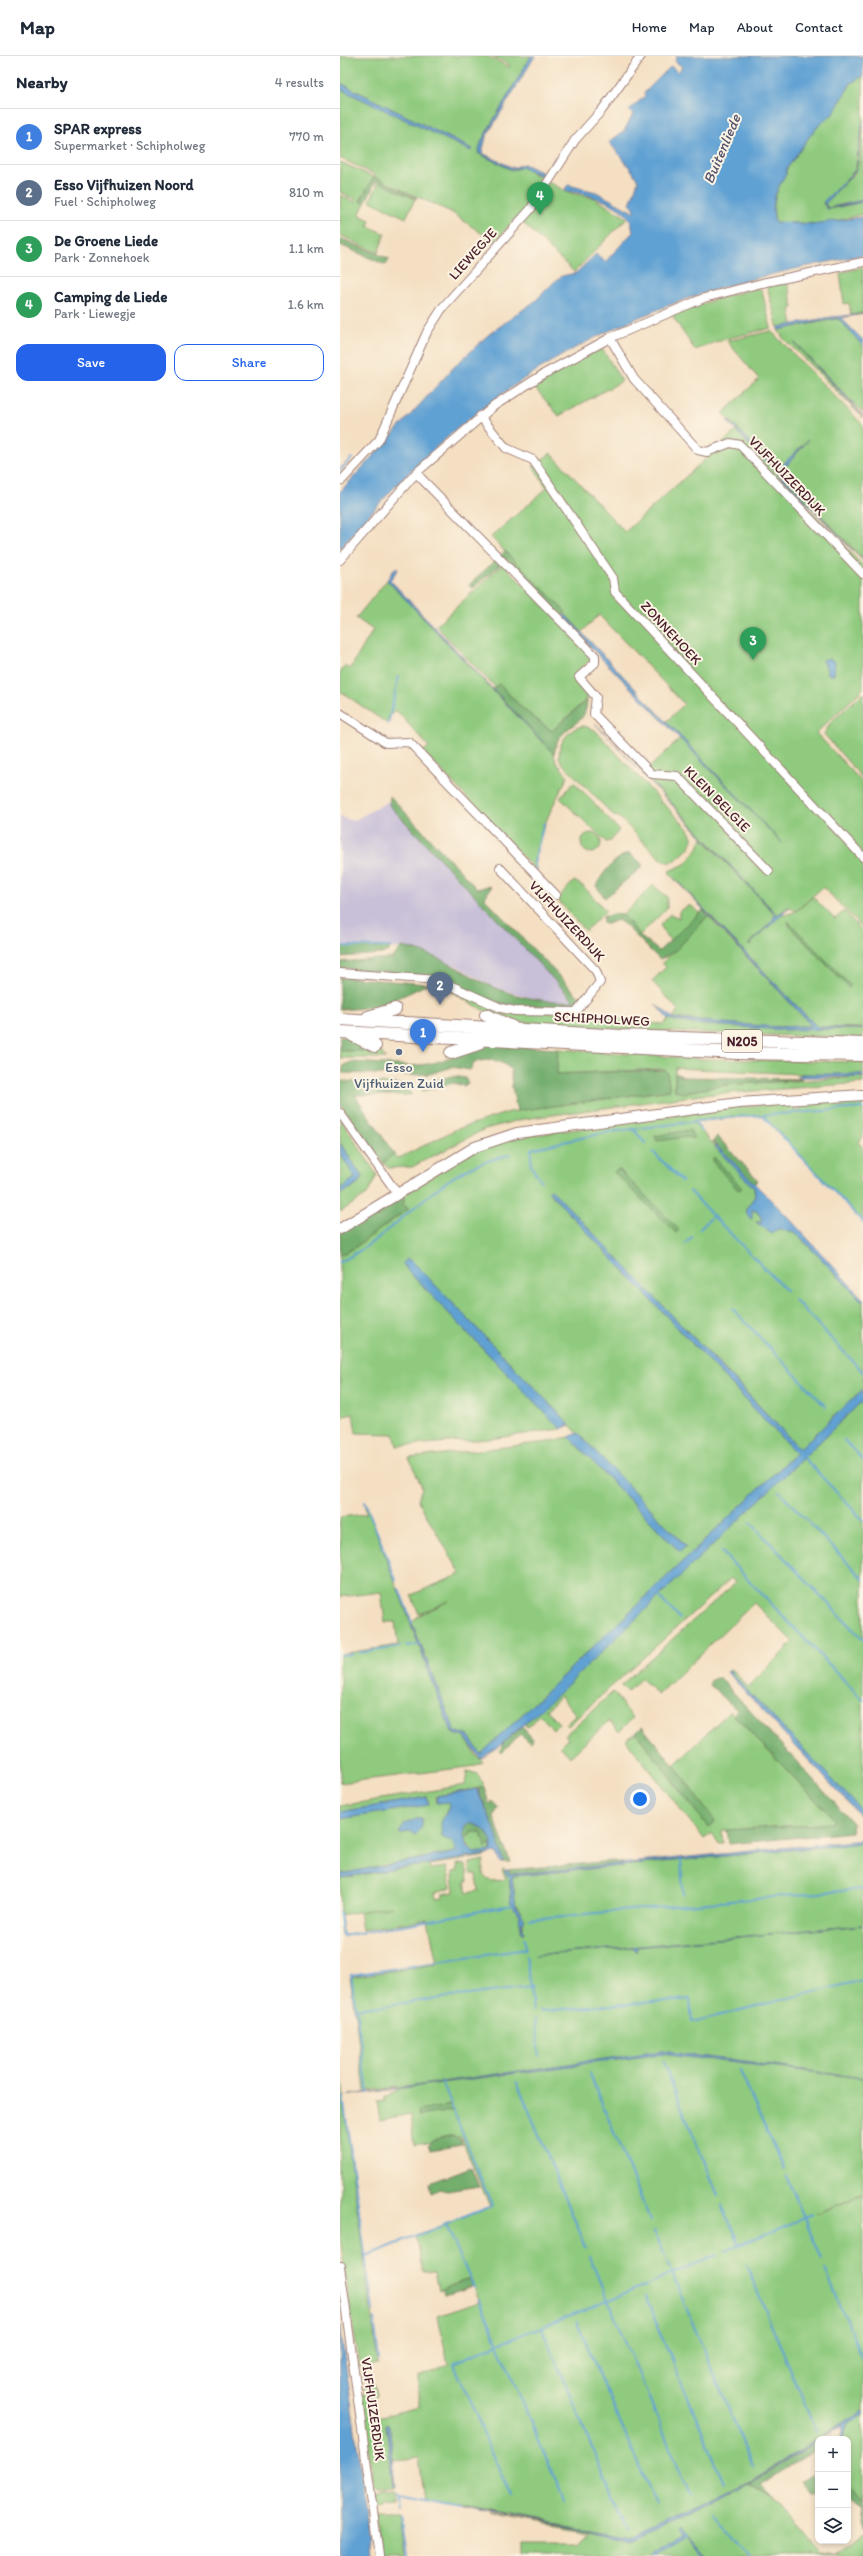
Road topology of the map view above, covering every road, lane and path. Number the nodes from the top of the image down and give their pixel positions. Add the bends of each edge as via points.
1 (641, 56) edge
2 (863, 262) edge
3 (610, 338) junction
4 (480, 416) junction
5 (416, 473) junction
6 (342, 480) dead end
7 (340, 560) edge
8 (863, 574) edge
9 (340, 713) edge
10 (863, 856) edge
11 (500, 868) dead end
12 (769, 871) dead end
13 (556, 895) dead end
14 (340, 973) edge
15 (395, 1009) dead end
16 (486, 1015) dead end
17 (340, 1019) edge
18 (359, 1020) junction
19 (516, 1029) junction
20 (343, 1032) edge
21 (507, 1041) junction
22 (863, 1044) edge
23 (375, 1046) dead end
24 (451, 1053) dead end
25 (863, 1054) edge
26 (863, 1095) edge
27 (340, 1113) edge
28 (397, 1193) junction
29 (340, 1229) edge
30 (340, 2266) edge
31 (379, 2556) edge

1 - 6 street, LIEWEGJE via 602,110 575,140 530,210 443,307 427,332 379,440
2 - 3 street via 704,298
3 - 4 street via 525,385
3 - 8 street, VIJFHUIZERDIJK via 634,379 698,450 708,452 730,442 740,445
4 - 5 street
4 - 10 street, ZONNEHOEK via 506,448 533,460 613,578 615,592
5 - 7 street
5 - 12 street, KLEIN BELGIE via 464,519 595,656 595,663 579,677 596,697 594,714 652,774 677,776
9 - 13 street, VIJFHUIZERDIJK via 386,743 409,742
11 - 14 street, VIJFHUIZERDIJK via 596,971 600,982 576,1012 515,1011 494,1006 438,980
15 - 18 highway
16 - 19 highway
17 - 18 highway, SCHIPHOLWEG / N205
18 - 19 highway, SCHIPHOLWEG / N205
19 - 22 highway, SCHIPHOLWEG / N205 via 735,1041
20 - 21 highway, SCHIPHOLWEG / N205
20 - 23 highway
21 - 24 highway via 471,1044
21 - 25 highway, SCHIPHOLWEG / N205 via 737,1053
26 - 28 main road via 739,1102 521,1132 475,1147
27 - 28 street
28 - 29 main road
30 - 31 street, VIJFHUIZERDIJK

